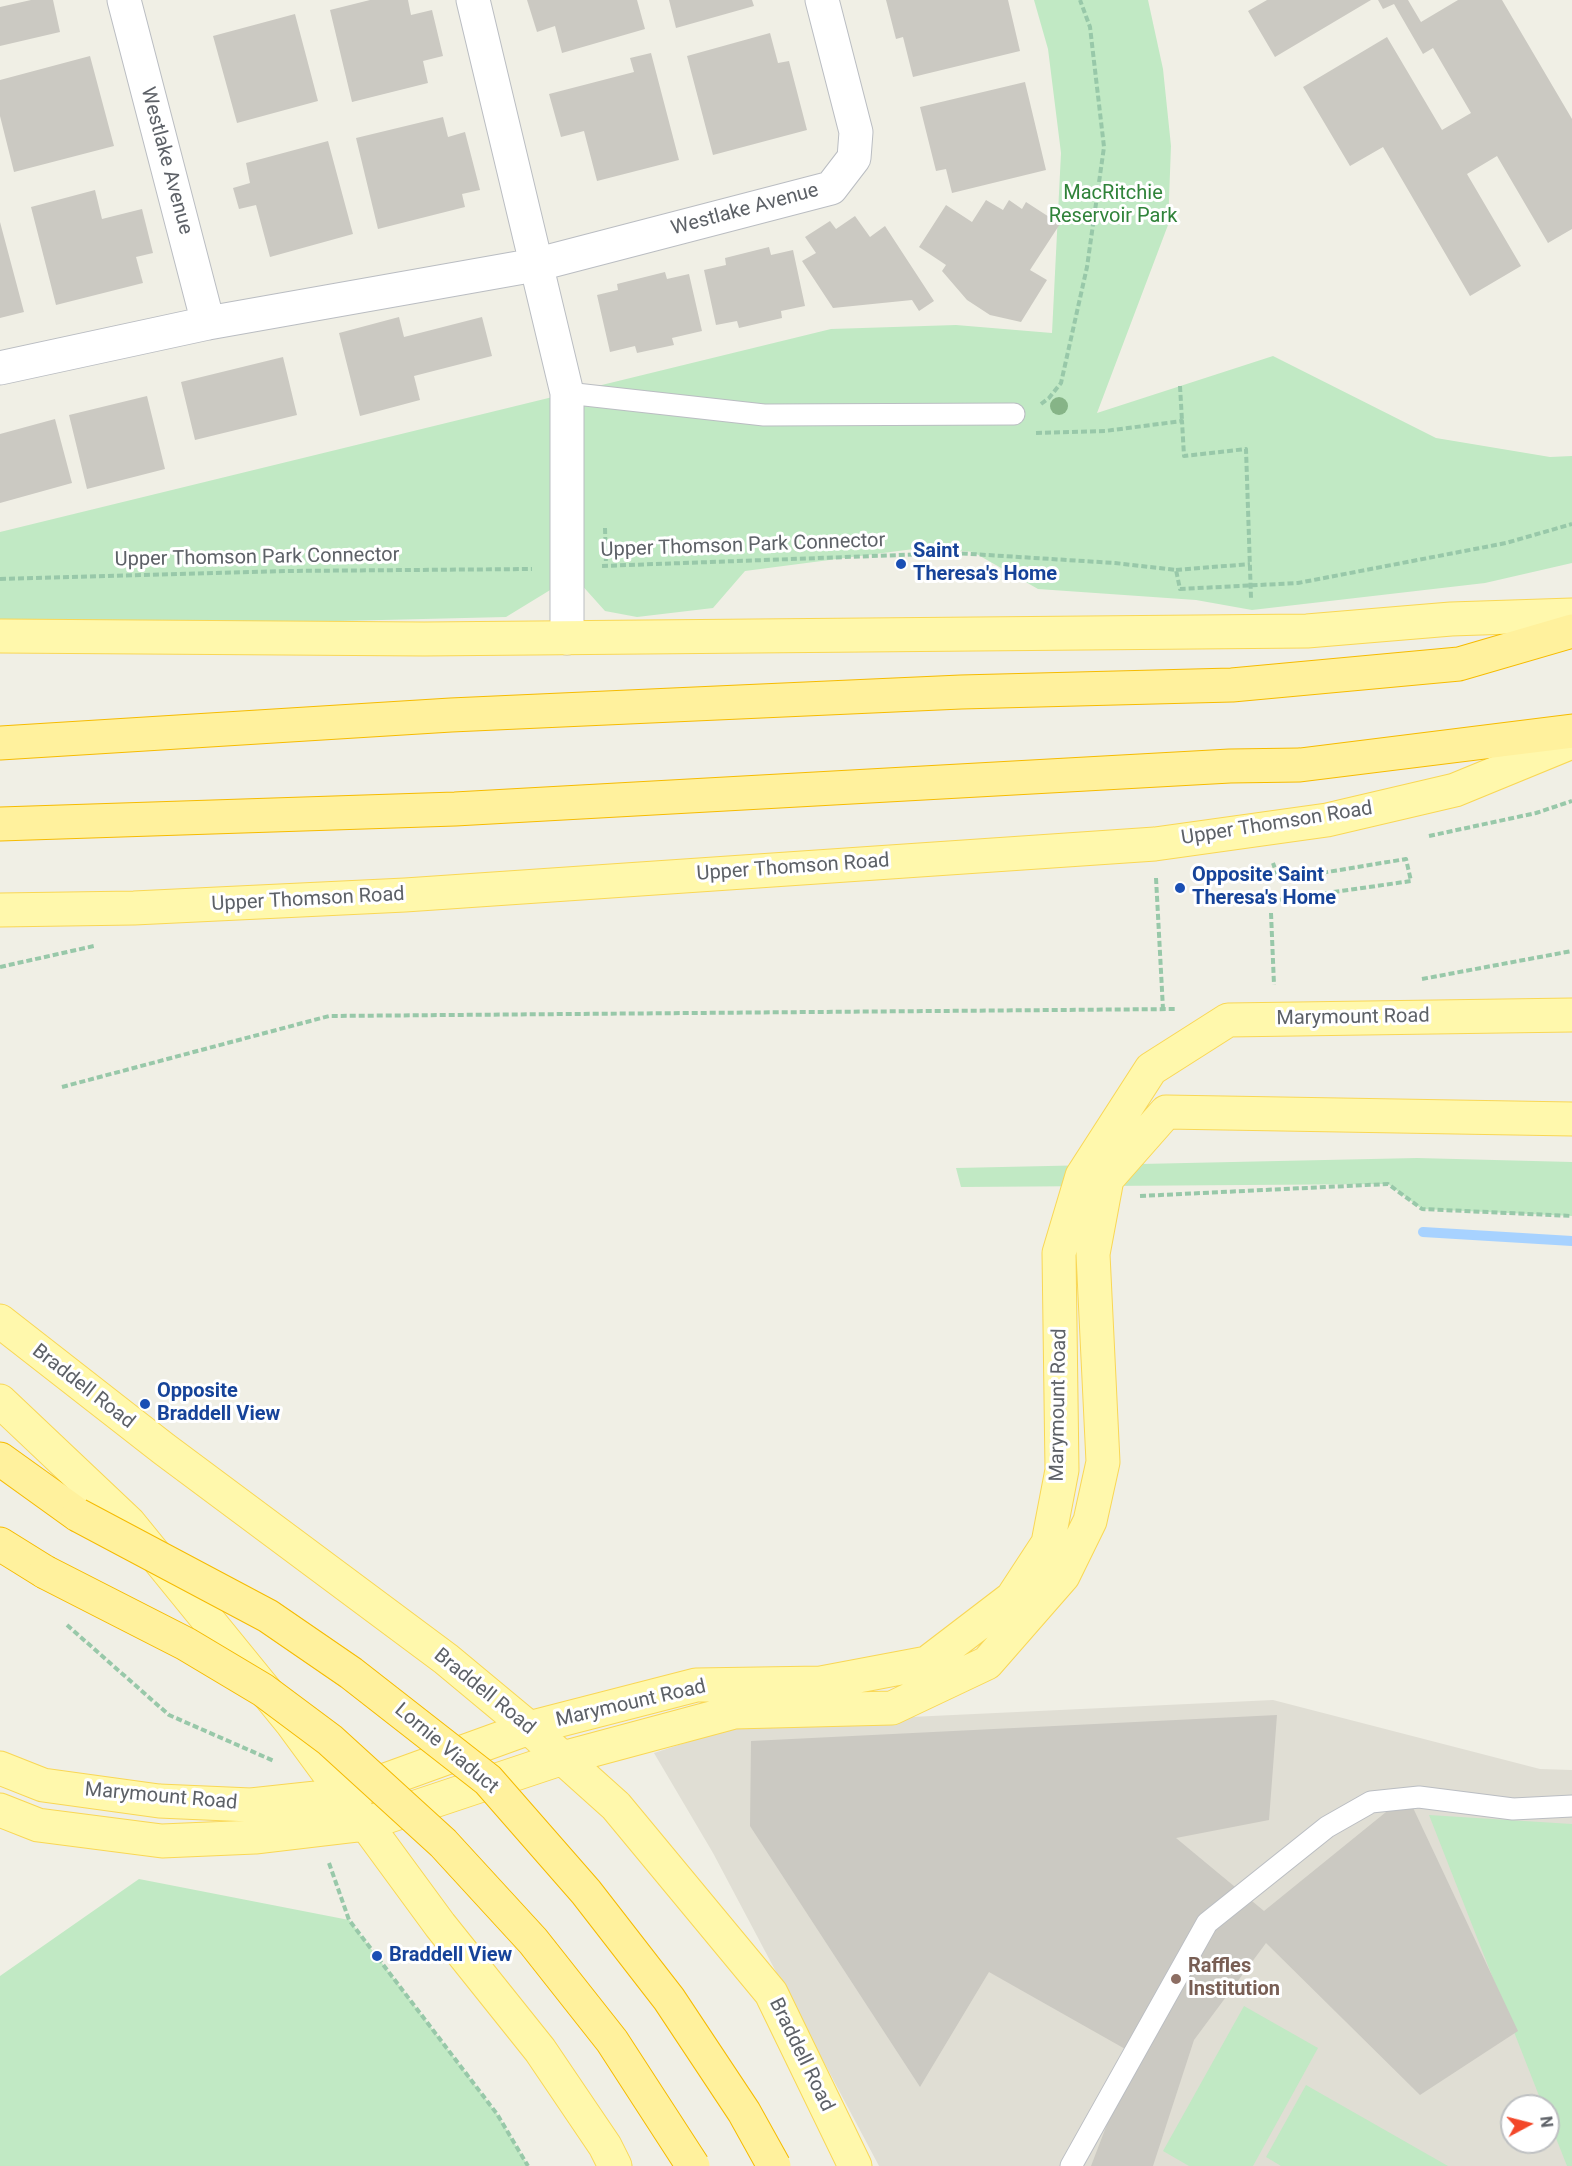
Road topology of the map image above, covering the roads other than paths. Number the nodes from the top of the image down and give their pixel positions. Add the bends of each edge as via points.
1 (124, 0) edge
2 (473, 0) edge
3 (822, 0) edge
4 (535, 265) junction
5 (208, 323) junction
6 (0, 368) edge
7 (567, 393) junction
8 (1014, 414) road end
9 (1572, 615) edge
10 (1572, 631) edge
11 (0, 636) edge
12 (82, 637) junction
13 (567, 638) junction
14 (0, 659) edge
15 (1572, 731) edge
16 (1572, 742) edge
17 (0, 743) edge
18 (0, 824) edge
19 (0, 910) edge
20 (1572, 1015) edge
21 (1572, 1119) edge
22 (0, 1322) edge
23 (0, 1401) edge
24 (0, 1459) edge
25 (0, 1544) edge
26 (530, 1728) junction
27 (562, 1758) junction
28 (0, 1768) edge
29 (344, 1795) junction
30 (1572, 1806) edge
31 (0, 1810) edge
32 (365, 1824) junction
33 (615, 2166) edge
34 (693, 2166) edge
35 (774, 2166) edge
36 (855, 2166) edge
37 (1071, 2166) edge

1 - 5 street, Westlake Avenue
2 - 4 street
3 - 4 street, Westlake Avenue via 856,132 854,158 831,188
4 - 5 street, Westlake Avenue
4 - 7 street
5 - 6 street, Westlake Avenue
7 - 8 lane via 764,415
7 - 13 street
9 - 13 main road via 1451,619 1307,631
10 - 17 highway via 1459,664 1232,685 961,692 451,715
11 - 12 main road
12 - 13 main road
12 - 14 main road
15 - 18 highway via 1300,765 1218,766 455,809
16 - 19 main road, Upper Thomson Road via 1443,793 1327,820 1136,846 405,896
20 - 26 main road, Marymount Road via 1228,1020 1151,1069 1082,1176 1059,1253 1062,1470 1048,1543 1012,1598 927,1663 821,1683 696,1685
21 - 27 main road, Marymount Road via 1166,1112 1107,1179 1093,1254 1103,1462 1090,1521 1063,1576 987,1663 892,1708 734,1712
22 - 26 main road, Braddell Road via 446,1659
23 - 29 main road via 129,1523 291,1722
24 - 35 highway, Lornie Viaduct, bridge via 78,1515 268,1616 351,1673 488,1779 586,1892 669,1999 744,2112
25 - 34 highway, bridge via 253,1684 339,1748 443,1843 533,1941 612,2042
26 - 27 main road, Braddell Road
26 - 29 main road, Marymount Road
27 - 32 main road, Marymount Road
27 - 36 main road, Braddell Road via 616,1806 771,1993
28 - 29 main road, Marymount Road via 43,1785 159,1802 251,1805
29 - 32 main road
30 - 37 lane via 1513,1809 1419,1797 1371,1802 1327,1827 1207,1923
31 - 32 main road, Marymount Road via 38,1825 162,1841
32 - 33 main road via 540,2050

